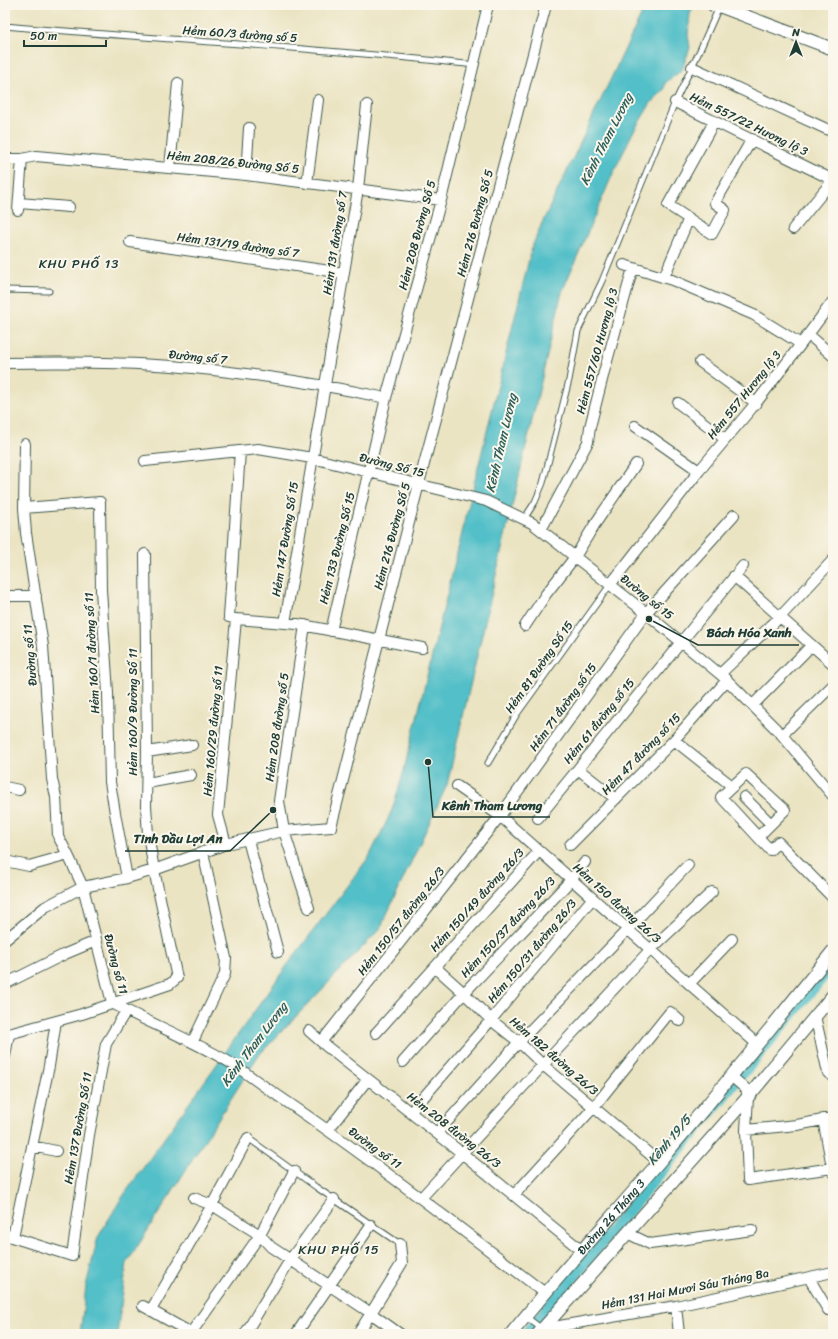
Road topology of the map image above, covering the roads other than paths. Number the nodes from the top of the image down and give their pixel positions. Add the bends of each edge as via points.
1 (488, 5) edge
2 (546, 5) edge
3 (716, 5) edge
4 (5, 26) edge
5 (833, 49) edge
6 (474, 65) junction
7 (692, 67) junction
8 (178, 83) dead end
9 (318, 100) dead end
10 (675, 102) junction
11 (367, 105) dead end
12 (714, 122) junction
13 (249, 128) dead end
14 (833, 132) edge
15 (752, 139) junction
16 (5, 158) edge
17 (22, 159) junction
18 (170, 168) junction
19 (246, 175) junction
20 (833, 180) edge
21 (307, 183) junction
22 (358, 189) junction
23 (441, 200) junction
24 (69, 207) dead end
25 (689, 218) junction
26 (793, 229) dead end
27 (130, 242) dead end
28 (344, 273) junction
29 (664, 277) junction
30 (5, 290) edge
31 (49, 290) dead end
32 (833, 301) edge
33 (809, 335) junction
34 (802, 344) junction
35 (833, 356) edge
36 (700, 362) dead end
37 (5, 363) edge
38 (325, 385) junction
39 (386, 398) junction
40 (678, 403) dead end
41 (756, 404) junction
42 (635, 426) dead end
43 (725, 439) junction
44 (25, 444) dead end
45 (240, 451) junction
46 (312, 458) junction
47 (145, 461) dead end
48 (636, 464) dead end
49 (699, 471) junction
50 (369, 472) junction
51 (419, 485) junction
52 (24, 508) junction
53 (734, 515) dead end
54 (520, 518) junction
55 (541, 530) junction
56 (145, 554) dead end
57 (575, 557) junction
58 (833, 560) edge
59 (743, 566) dead end
60 (734, 576) junction
61 (610, 584) junction
62 (5, 596) edge
63 (36, 596) junction
64 (646, 613) junction
65 (780, 617) junction
66 (233, 618) junction
67 (285, 623) junction
68 (305, 626) junction
69 (525, 626) dead end
70 (331, 631) junction
71 (378, 640) junction
72 (681, 641) junction
73 (812, 645) junction
74 (422, 648) dead end
75 (833, 664) edge
76 (724, 677) junction
77 (833, 685) edge
78 (753, 705) junction
79 (782, 735) junction
80 (674, 740) junction
81 (192, 745) dead end
82 (147, 752) junction
83 (488, 763) dead end
84 (578, 769) junction
85 (191, 775) dead end
86 (147, 783) junction
87 (5, 786) edge
88 (457, 786) dead end
89 (732, 786) junction
90 (19, 790) dead end
91 (833, 796) edge
92 (744, 797) dead end
93 (616, 798) junction
94 (500, 816) junction
95 (538, 818) dead end
96 (771, 824) junction
97 (284, 832) junction
98 (758, 837) junction
99 (248, 840) junction
100 (226, 844) junction
101 (570, 845) dead end
102 (539, 851) junction
103 (203, 852) junction
104 (68, 855) junction
105 (5, 861) edge
106 (585, 862) dead end
107 (688, 865) dead end
108 (154, 870) junction
109 (127, 878) junction
110 (571, 880) junction
111 (83, 887) junction
112 (712, 892) dead end
113 (833, 898) edge
114 (592, 899) junction
115 (309, 908) dead end
116 (627, 930) junction
117 (732, 939) dead end
118 (5, 940) edge
119 (96, 941) junction
120 (650, 950) junction
121 (833, 951) edge
122 (278, 952) dead end
123 (435, 967) junction
124 (5, 984) edge
125 (689, 984) junction
126 (464, 993) junction
127 (833, 995) edge
128 (112, 1003) junction
129 (126, 1011) junction
130 (815, 1016) junction
131 (491, 1020) junction
132 (56, 1021) junction
133 (680, 1021) dead end
134 (310, 1031) dead end
135 (376, 1033) dead end
136 (7, 1034) edge
137 (193, 1041) junction
138 (322, 1041) junction
139 (519, 1042) junction
140 (757, 1044) junction
141 (5, 1056) edge
142 (403, 1062) dead end
143 (543, 1065) junction
144 (833, 1076) edge
145 (733, 1078) junction
146 (368, 1079) junction
147 (747, 1093) junction
148 (415, 1107) dead end
149 (594, 1107) junction
150 (828, 1119) edge
151 (328, 1130) junction
152 (746, 1130) junction
153 (437, 1133) junction
154 (248, 1138) joint
155 (32, 1146) junction
156 (56, 1151) dead end
157 (463, 1154) junction
158 (659, 1162) junction
159 (833, 1168) edge
160 (294, 1171) junction
161 (833, 1172) edge
162 (514, 1195) junction
163 (194, 1198) dead end
164 (421, 1198) junction
165 (334, 1199) junction
166 (212, 1205) junction
167 (371, 1225) junction
168 (752, 1230) dead end
169 (627, 1233) junction
170 (9, 1236) edge
171 (260, 1236) junction
172 (400, 1244) joint
173 (581, 1250) junction
174 (290, 1260) junction
175 (833, 1272) edge
176 (809, 1278) junction
177 (329, 1285) junction
178 (545, 1292) junction
179 (676, 1306) junction
180 (833, 1310) edge
181 (371, 1314) junction
182 (527, 1317) junction
183 (539, 1333) edge
184 (192, 1334) edge
185 (245, 1334) edge
186 (296, 1334) edge
187 (358, 1334) edge
188 (400, 1334) edge
189 (511, 1334) edge
190 (679, 1334) edge

1 - 6 street, Hẻm 208 Đường Số 5
2 - 51 street, Hẻm 216 Đường Số 5
3 - 5 street
3 - 7 lane
4 - 6 lane, Hẻm 60/3 đường số 5 via 357,53
6 - 23 street, Hẻm 208 Đường Số 5
7 - 10 lane
7 - 14 street
8 - 18 street
9 - 21 street
10 - 12 street, Hẻm 557/22 Hương lộ 3
10 - 54 lane via 602,281 578,331 569,380 543,483 535,502
11 - 22 street, Hẻm 131 đường số 7
12 - 15 street, Hẻm 557/22 Hương lộ 3
12 - 25 street via 668,205
13 - 19 street
15 - 20 street, Hẻm 557/22 Hương lộ 3
15 - 25 street via 715,203 725,210 712,234
16 - 17 street, Hẻm 208/26 Đường Số 5
17 - 18 street, Hẻm 208/26 Đường Số 5 via 36,156
17 - 24 street via 19,207
18 - 19 street, Hẻm 208/26 Đường Số 5
19 - 21 street, Hẻm 208/26 Đường Số 5
20 - 26 street
21 - 22 street, Hẻm 208/26 Đường Số 5
22 - 23 street, Hẻm 208/26 Đường Số 5
22 - 28 street, Hẻm 131 đường số 7
23 - 39 street, Hẻm 208 Đường Số 5
25 - 29 street
27 - 28 street, Hẻm 131/19 đường số 7
28 - 38 street, Hẻm 131 đường số 7
29 - 34 street, Hẻm 557/60 Hương lộ 3 via 754,315
29 - 55 street, Hẻm 557/60 Hương lộ 3 via 628,266 588,442
30 - 31 lane
32 - 33 street, Hẻm 557 Hương lộ 3
33 - 34 street, Hẻm 557 Hương lộ 3
33 - 35 street
34 - 41 street, Hẻm 557 Hương lộ 3
36 - 41 street
37 - 38 street, Đường số 7 via 172,366
38 - 39 street, Đường số 7
38 - 46 street, Hẻm 131 đường số 7
39 - 50 street, Hẻm 208 Đường Số 5
40 - 43 street
41 - 43 street, Hẻm 557 Hương lộ 3
42 - 49 street
43 - 49 street, Hẻm 557 Hương lộ 3
44 - 52 street, Đường số 11
45 - 46 street, Đường Số 15 via 258,449
45 - 47 street
45 - 66 street, Hẻm 160/29 đường số 11
46 - 50 street, Đường Số 15
46 - 67 street, Hẻm 147 Đường Số 15
48 - 57 street
49 - 61 street, Hẻm 557 Hương lộ 3
50 - 51 street, Đường Số 15
50 - 70 street, Hẻm 133 Đường Số 15
51 - 54 street, Đường Số 15 via 486,502
51 - 71 street, Hẻm 216 Đường Số 5
52 - 63 street, Đường số 11
52 - 109 street, Hẻm 160/1 đường số 11 via 100,502 101,590 108,693 110,782
53 - 64 street, Hẻm 71 đường số 15
54 - 55 street, Đường số 15
55 - 57 street, Đường số 15
56 - 82 street, Hẻm 160/9 Đường Số 11
57 - 61 street, Đường số 15
57 - 69 street
58 - 65 street, Hẻm 47 đường số 15
59 - 60 street, Hẻm 61 đường số 15
60 - 65 street
60 - 72 street, Hẻm 61 đường số 15
61 - 64 street, Đường số 15
61 - 83 lane, Hẻm 81 Đường Số 15 via 517,714
62 - 63 street
63 - 104 street, Đường số 11 via 43,646 58,836
64 - 72 street, Đường số 15
64 - 94 street, Hẻm 71 đường số 15
65 - 73 street
65 - 76 street, Hẻm 47 đường số 15
66 - 67 street
66 - 100 street, Hẻm 160/29 đường số 11 via 218,815
67 - 68 street
68 - 70 street
68 - 97 street, Hẻm 208 đường số 5 via 279,801
70 - 71 street
71 - 74 street
71 - 97 street, Hẻm 216 Đường Số 5 via 331,827
72 - 76 street, Đường số 15
72 - 84 street, Hẻm 61 đường số 15
73 - 75 street
73 - 78 street
76 - 78 street, Đường số 15
76 - 80 street, Hẻm 47 đường số 15
77 - 79 street
78 - 79 street, Đường số 15
79 - 91 street, Đường số 15
80 - 89 street
80 - 93 street, Hẻm 47 đường số 15
81 - 82 street
82 - 86 street, Hẻm 160/9 Đường Số 11
84 - 93 street
84 - 95 street, Hẻm 61 đường số 15
85 - 86 street
86 - 108 street, Hẻm 160/9 Đường Số 11 via 148,834
87 - 90 street
88 - 94 street, Hẻm 150 đường 26/3
89 - 96 street via 746,774 785,810
89 - 98 street via 721,796
92 - 96 street
93 - 101 street, Hẻm 47 đường số 15
94 - 102 street, Hẻm 150 đường 26/3
94 - 138 street, Hẻm 150/57 đường 26/3
96 - 98 street
97 - 99 street, Hẻm 216 Đường Số 5
97 - 115 street, Hẻm 208 đường số 5
98 - 113 street via 770,850 778,842
99 - 100 street, Hẻm 216 Đường Số 5
99 - 122 street
100 - 103 street, Hẻm 216 Đường Số 5
102 - 110 street, Hẻm 150 đường 26/3
102 - 123 street, Hẻm 150/49 đường 26/3
103 - 108 street, Hẻm 216 Đường Số 5
103 - 137 street via 226,958 225,974
104 - 105 street via 29,866
104 - 111 street, Đường số 11
106 - 110 street, Hẻm 150/37 đường 26/3
107 - 116 street
108 - 109 street, Hẻm 216 Đường Số 5
108 - 128 street, Hẻm 160/9 Đường Số 11 via 177,978 170,984
109 - 111 street, Hẻm 216 Đường Số 5
110 - 114 street, Hẻm 150 đường 26/3
110 - 126 street, Hẻm 150/37 đường 26/3
111 - 118 street, Hẻm 216 Đường Số 5 via 45,907
111 - 119 street, Đường số 11
112 - 120 street
114 - 116 street, Hẻm 150 đường 26/3
114 - 131 street, Hẻm 150/31 đường 26/3
116 - 120 street, Hẻm 150 đường 26/3
116 - 139 street
117 - 125 street
119 - 124 street
119 - 128 street, Đường số 11
120 - 125 street, Hẻm 150 đường 26/3
120 - 143 street
121 - 140 street, Đường 26 Tháng 3
123 - 126 street, Hẻm 182 đường 26/3
123 - 135 street, Hẻm 150/49 đường 26/3
125 - 140 street, Hẻm 150 đường 26/3
126 - 131 street, Hẻm 182 đường 26/3
126 - 142 street, Hẻm 150/37 đường 26/3
127 - 130 street, Đường 26 Tháng 3
128 - 129 street, Đường số 11
128 - 132 street
129 - 137 street, Đường số 11
129 - 170 street, Hẻm 137 Đường Số 11 via 106,1044 89,1136 72,1256
130 - 144 street via 828,1073
130 - 147 street, Đường 26 Tháng 3
131 - 139 street, Hẻm 182 đường 26/3
131 - 148 street, Hẻm 150/31 đường 26/3
132 - 136 street
132 - 155 street
133 - 149 street via 670,1012
134 - 138 street, Hẻm 208 đường 26/3
136 - 141 street
137 - 151 street, Đường số 11 via 235,1066
138 - 146 street, Hẻm 208 đường 26/3
139 - 143 street, Hẻm 182 đường 26/3
139 - 153 street
140 - 145 street, Đường 26 Tháng 3
143 - 149 street, Hẻm 182 đường 26/3
143 - 157 street
145 - 147 street
145 - 158 street, Đường 26 Tháng 3
146 - 151 street
146 - 153 street, Hẻm 208 đường 26/3
147 - 152 street
147 - 169 street, Đường 26 Tháng 3
149 - 158 street, Hẻm 182 đường 26/3
149 - 162 street
150 - 152 street
150 - 159 street
151 - 164 street, Đường số 11
152 - 159 street via 748,1180
153 - 157 street, Hẻm 208 đường 26/3
154 - 160 lane
154 - 166 street
155 - 156 street
155 - 170 street
157 - 162 street, Hẻm 208 đường 26/3
157 - 164 street
158 - 173 street, Đường 26 Tháng 3
159 - 161 street
160 - 165 lane
160 - 171 street
162 - 173 street, Hẻm 208 đường 26/3
163 - 166 street
164 - 178 street, Đường số 11
165 - 167 lane
165 - 174 street
166 - 171 street
166 - 184 street via 147,1308
167 - 172 lane
167 - 177 street
168 - 169 street via 650,1244
169 - 183 street, Đường 26 Tháng 3
171 - 174 street
171 - 184 street
172 - 181 street via 402,1263
173 - 178 street, Đường 26 Tháng 3
174 - 177 street
174 - 185 street
175 - 176 street, Hẻm 131 Hai Mươi Sáu Tháng Ba
176 - 179 street, Hẻm 131 Hai Mươi Sáu Tháng Ba
176 - 180 street via 828,1310
177 - 181 street
177 - 186 street
178 - 182 street, Đường 26 Tháng 3
179 - 183 street, Hẻm 131 Hai Mươi Sáu Tháng Ba
179 - 190 street
181 - 187 street
181 - 188 street
182 - 183 lane
182 - 189 street, Đường 26 Tháng 3

